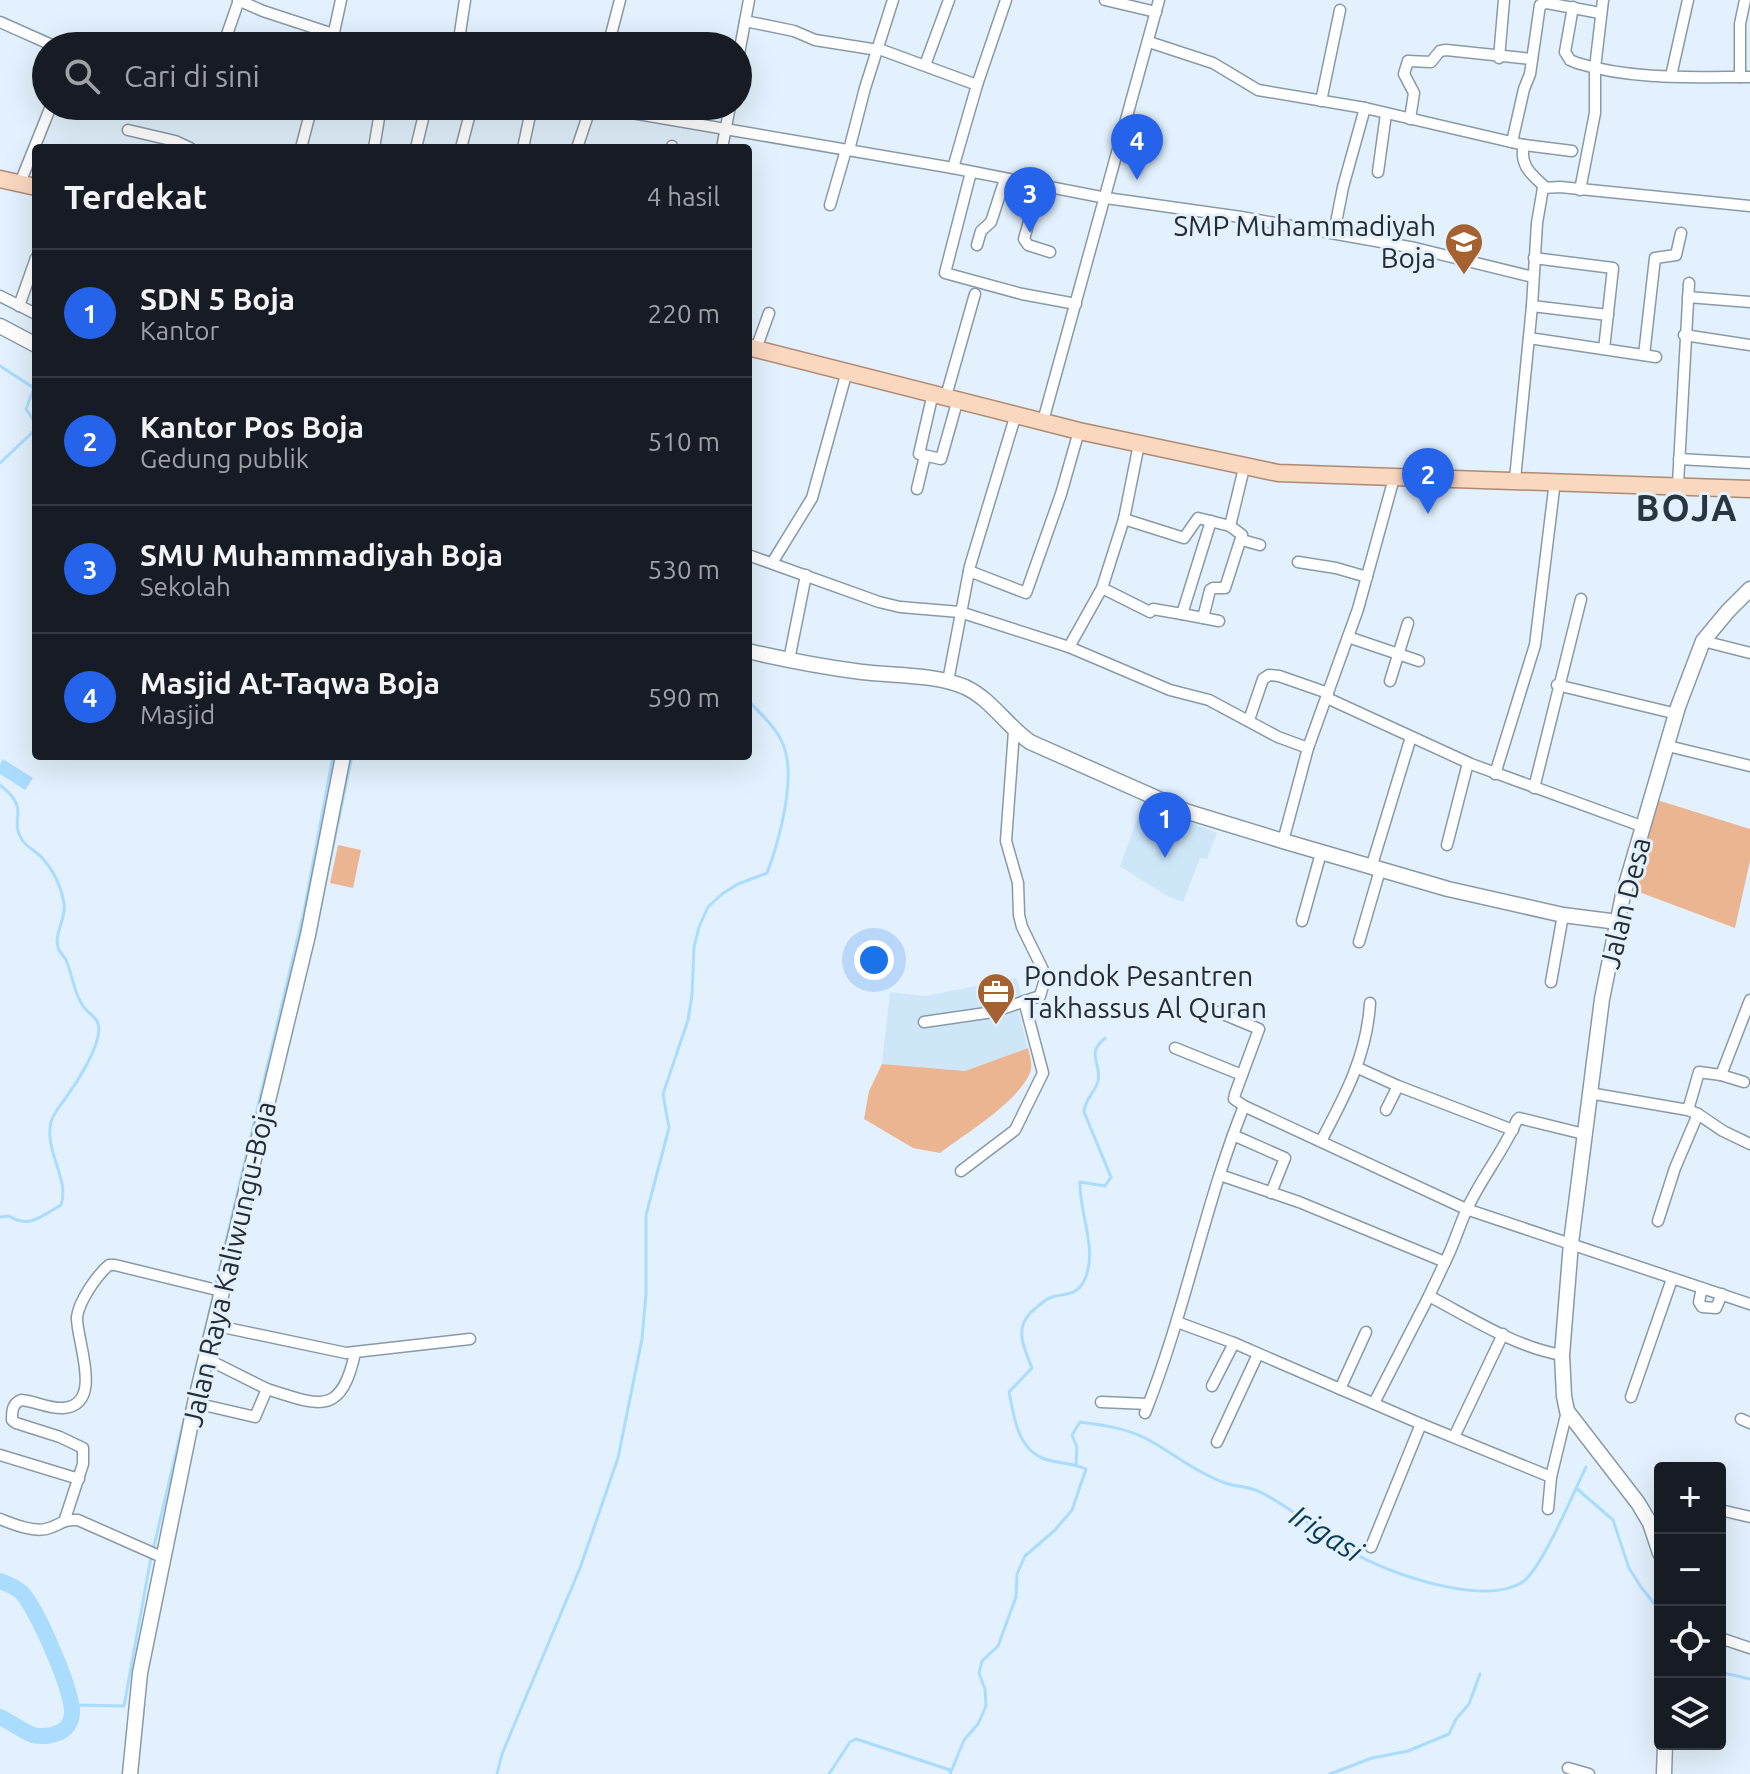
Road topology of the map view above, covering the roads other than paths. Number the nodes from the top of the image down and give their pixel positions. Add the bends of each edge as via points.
1 (238, 0) edge
2 (341, 0) edge
3 (465, 0) edge
4 (620, 0) edge
5 (749, 0) edge
6 (893, 0) edge
7 (949, 0) edge
8 (1105, 0) edge
9 (1159, 0) edge
10 (1504, 0) edge
11 (1603, 0) edge
12 (1688, 0) edge
13 (1745, 0) edge
14 (1003, 1) edge
15 (255, 3) edge
16 (1573, 7) junction
17 (1340, 10) dead end
18 (1156, 12) junction
19 (1600, 13) junction
20 (745, 21) junction
21 (0, 22) edge
22 (228, 32) edge
23 (328, 32) edge
24 (333, 32) edge
25 (460, 32) edge
26 (612, 32) edge
27 (743, 32) edge
28 (32, 36) edge
29 (1149, 42) junction
30 (879, 50) junction
31 (1499, 58) junction
32 (1532, 59) junction
33 (925, 65) junction
34 (1595, 68) junction
35 (1671, 76) junction
36 (1745, 77) edge
37 (977, 85) junction
38 (1321, 101) junction
39 (1365, 108) junction
40 (1386, 114) junction
41 (1410, 119) junction
42 (47, 120) edge
43 (307, 120) edge
44 (379, 120) edge
45 (423, 120) edge
46 (468, 120) edge
47 (529, 120) edge
48 (586, 120) edge
49 (673, 120) edge
50 (727, 120) edge
51 (725, 129) junction
52 (128, 130) dead end
53 (1512, 142) junction
54 (40, 144) edge
55 (181, 144) edge
56 (302, 144) edge
57 (375, 144) edge
58 (417, 144) edge
59 (462, 144) edge
60 (524, 144) edge
61 (578, 144) edge
62 (723, 144) edge
63 (1524, 145) junction
64 (847, 150) junction
65 (1572, 151) dead end
66 (953, 168) junction
67 (971, 172) junction
68 (1378, 172) dead end
69 (0, 179) edge
70 (1005, 179) junction
71 (28, 185) edge
72 (1039, 186) junction
73 (1545, 187) junction
74 (1580, 190) junction
75 (1106, 198) junction
76 (830, 205) dead end
77 (1750, 206) edge
78 (1334, 233) junction
79 (1681, 233) dead end
80 (977, 245) dead end
81 (1050, 252) dead end
82 (1534, 258) junction
83 (32, 269) edge
84 (1533, 277) junction
85 (1689, 283) dead end
86 (975, 294) dead end
87 (0, 296) edge
88 (1688, 297) junction
89 (1750, 302) edge
90 (1076, 304) junction
91 (19, 306) junction
92 (1532, 306) junction
93 (32, 312) edge
94 (769, 313) dead end
95 (1608, 315) junction
96 (0, 326) edge
97 (1684, 335) junction
98 (1529, 338) junction
99 (32, 343) edge
100 (1750, 345) edge
101 (752, 348) edge
102 (1604, 349) junction
103 (1644, 355) junction
104 (1656, 357) dead end
105 (847, 371) junction
106 (946, 396) junction
107 (1016, 414) junction
108 (1043, 421) junction
109 (1079, 431) junction
110 (1139, 444) junction
111 (925, 456) junction
112 (1679, 459) junction
113 (1750, 463) edge
114 (1244, 468) junction
115 (1394, 478) junction
116 (1515, 479) junction
117 (1555, 481) junction
118 (1678, 484) junction
119 (917, 489) dead end
120 (1750, 489) edge
121 (1124, 519) junction
122 (1211, 521) junction
123 (1230, 526) junction
124 (1242, 540) junction
125 (1260, 545) dead end
126 (752, 556) edge
127 (1298, 562) dead end
128 (772, 563) junction
129 (969, 571) junction
130 (806, 575) junction
131 (1367, 577) junction
132 (1102, 588) junction
133 (1750, 589) edge
134 (1581, 599) dead end
135 (960, 612) junction
136 (1182, 614) junction
137 (1203, 618) junction
138 (1219, 621) dead end
139 (1408, 623) dead end
140 (1348, 637) junction
141 (1703, 641) junction
142 (1069, 647) junction
143 (752, 652) edge
144 (1750, 653) edge
145 (1399, 654) junction
146 (789, 660) junction
147 (1419, 661) dead end
148 (948, 681) junction
149 (1390, 681) dead end
150 (1557, 685) junction
151 (1328, 695) junction
152 (1677, 714) junction
153 (1249, 720) junction
154 (1014, 731) junction
155 (1411, 737) junction
156 (1668, 746) junction
157 (1308, 748) junction
158 (342, 760) edge
159 (1468, 763) junction
160 (1749, 763) edge
161 (1495, 774) junction
162 (1534, 788) junction
163 (1644, 827) junction
164 (1283, 841) junction
165 (1447, 845) dead end
166 (1321, 853) junction
167 (1376, 869) junction
168 (1563, 915) junction
169 (1302, 921) dead end
170 (1618, 922) junction
171 (1359, 942) dead end
172 (1551, 982) dead end
173 (1750, 1000) edge
174 (1024, 1001) junction
175 (1370, 1003) dead end
176 (1218, 1012) dead end
177 (924, 1022) dead end
178 (1175, 1048) dead end
179 (1358, 1068) junction
180 (1242, 1075) junction
181 (1721, 1075) junction
182 (1744, 1082) dead end
183 (1398, 1086) junction
184 (1589, 1093) junction
185 (1244, 1106) junction
186 (1386, 1110) dead end
187 (1693, 1112) junction
188 (1513, 1130) junction
189 (1584, 1134) junction
190 (1233, 1135) junction
191 (1321, 1141) junction
192 (1750, 1144) edge
193 (961, 1171) dead end
194 (1220, 1175) junction
195 (1271, 1193) junction
196 (1466, 1209) junction
197 (1658, 1221) dead end
198 (1571, 1243) junction
199 (1445, 1262) junction
200 (1672, 1279) junction
201 (1702, 1288) junction
202 (215, 1290) junction
203 (1722, 1294) junction
204 (1429, 1296) junction
205 (1750, 1304) edge
206 (1177, 1322) junction
207 (217, 1326) junction
208 (1366, 1332) dead end
209 (1503, 1334) junction
210 (470, 1339) dead end
211 (1234, 1343) junction
212 (355, 1353) junction
213 (1258, 1354) junction
214 (1562, 1355) junction
215 (208, 1361) junction
216 (1212, 1386) dead end
217 (267, 1389) junction
218 (1340, 1389) junction
219 (1631, 1397) dead end
220 (1101, 1402) dead end
221 (1374, 1403) junction
222 (199, 1404) junction
223 (1567, 1411) junction
224 (1421, 1424) junction
225 (1454, 1437) junction
226 (1217, 1442) dead end
227 (0, 1455) edge
228 (1551, 1477) junction
229 (79, 1479) junction
230 (1548, 1509) dead end
231 (1726, 1511) edge
232 (1750, 1517) edge
233 (0, 1519) edge
234 (65, 1519) junction
235 (1654, 1535) edge
236 (1371, 1547) dead end
237 (155, 1554) junction
238 (1726, 1640) edge
239 (1750, 1648) edge
240 (1665, 1750) edge
241 (1568, 1768) dead end
242 (130, 1774) edge
243 (1589, 1774) edge
244 (1664, 1774) edge

1 - 15 street
1 - 22 street
2 - 24 street
3 - 25 street
4 - 26 street
5 - 20 street
6 - 30 street
7 - 33 street
8 - 18 street
9 - 18 street
10 - 31 street
11 - 19 street
12 - 35 street
13 - 36 street via 1740,24
14 - 37 street
15 - 23 street
16 - 19 street
16 - 32 street via 1540,5
16 - 34 street via 1565,52 1570,60
17 - 38 street
18 - 29 street
19 - 34 street
20 - 27 street
20 - 30 street
21 - 28 street
29 - 38 street via 1213,63 1258,90
29 - 75 street
30 - 33 street
30 - 64 street
31 - 32 street
31 - 41 street via 1446,50 1431,62 1408,61 1404,74 1414,93
32 - 53 street
33 - 37 street
34 - 35 street
34 - 74 street via 1595,113
35 - 36 street
37 - 66 street
38 - 39 street
39 - 40 street
39 - 78 street
40 - 41 street
40 - 68 street
41 - 53 street
42 - 54 street
43 - 56 street
44 - 57 street
45 - 58 street
46 - 59 street
47 - 60 street
48 - 61 street
49 - 51 street
50 - 51 street
51 - 62 street
51 - 64 street
52 - 55 street
53 - 63 street
63 - 65 street
63 - 73 street via 1525,167
64 - 66 street
64 - 76 street
66 - 67 street
67 - 70 street
67 - 90 street via 945,273
69 - 71 main road
70 - 72 street
70 - 80 street
72 - 75 street
72 - 81 street via 1024,239
73 - 74 street
73 - 82 street
74 - 77 street
75 - 78 street
75 - 90 street
78 - 84 street
79 - 103 street via 1676,255 1655,258
82 - 84 street
82 - 95 street via 1613,268
83 - 91 street
84 - 92 street
85 - 88 street
86 - 106 street
87 - 91 street
88 - 89 street
88 - 97 street
90 - 108 street
91 - 93 street
92 - 95 street
92 - 98 street
94 - 101 street
95 - 102 street
96 - 99 street
97 - 100 street
97 - 112 street
98 - 102 street
98 - 116 street
101 - 105 main road
102 - 103 street
103 - 104 street
105 - 106 main road
105 - 128 street via 812,498
106 - 107 main road
106 - 111 street via 917,453
106 - 111 street via 942,458
107 - 108 main road
107 - 129 street
108 - 109 main road
109 - 110 main road
109 - 129 street via 1026,593
110 - 114 main road
110 - 121 street
111 - 119 street
112 - 113 street
112 - 118 street
114 - 115 main road
114 - 123 street
115 - 116 main road
115 - 131 street
116 - 117 main road
117 - 118 main road
117 - 161 street via 1535,645
118 - 120 main road
121 - 122 street via 1183,538 1196,518
121 - 132 street
122 - 123 street
122 - 136 street
123 - 124 street
124 - 125 street
124 - 137 street via 1226,586 1210,590
126 - 128 street
127 - 131 street
128 - 130 street
129 - 135 street
130 - 135 street via 879,602
130 - 146 street
131 - 140 street
132 - 136 street via 1150,612
132 - 142 street
133 - 141 street, Jalan Desa
134 - 150 street
135 - 142 street
135 - 148 street
136 - 137 street
137 - 138 street
139 - 145 street
140 - 145 street
140 - 151 street
141 - 144 street
141 - 152 street, Jalan Desa
142 - 153 street
143 - 146 street
145 - 147 street
145 - 149 street
146 - 148 street
148 - 154 street via 985,700
150 - 152 street
150 - 162 street
151 - 153 street via 1269,675
151 - 155 street
151 - 157 street
152 - 156 street, Jalan Desa
153 - 157 street
154 - 164 street via 1159,801
154 - 174 street via 1006,841 1018,883 1022,927 1046,976 1040,996
155 - 159 street
155 - 167 street
156 - 160 street
156 - 163 street, Jalan Desa
157 - 164 street
158 - 202 street, Jalan Raya Kaliwungu-Boja via 308,935
159 - 161 street
159 - 165 street
161 - 162 street
162 - 163 street
163 - 170 street, Jalan Desa
164 - 166 street
166 - 167 street
166 - 169 street
167 - 168 street
167 - 171 street
168 - 170 street
168 - 172 street
170 - 184 street, Jalan Desa
173 - 181 street
174 - 177 street via 993,1012
174 - 193 street via 1043,1073 1015,1130
175 - 179 street
176 - 180 street via 1259,1029
178 - 180 street
179 - 183 street
179 - 191 street
180 - 185 street via 1234,1099
181 - 182 street
181 - 187 street via 1699,1072
183 - 186 street
183 - 188 street
184 - 187 street
184 - 189 street, Jalan Desa
185 - 190 street
185 - 191 street
187 - 192 street
187 - 197 street
188 - 189 street via 1519,1118
188 - 196 street
189 - 198 street, Jalan Desa
190 - 194 street
190 - 195 street via 1285,1158
191 - 196 street
194 - 195 street
194 - 206 street
195 - 199 street
196 - 198 street
196 - 199 street
198 - 200 street
198 - 214 street, Jalan Desa
199 - 204 street
200 - 201 street
200 - 219 street
201 - 203 street
201 - 203 street via 1702,1307 1716,1308
202 - 207 street, Jalan Raya Kaliwungu-Boja
202 - 229 street via 115,1265 97,1276 77,1315 86,1368 82,1399 64,1408 21,1400 12,1412 16,1423 83,1448
203 - 205 street
204 - 209 street
204 - 221 street
206 - 211 street
206 - 220 street via 1147,1409
207 - 212 street
207 - 215 street, Jalan Raya Kaliwungu-Boja
208 - 218 street
209 - 214 street
209 - 225 street
210 - 212 street
211 - 213 street
211 - 216 street
212 - 217 street via 343,1391 334,1398 317,1404
213 - 218 street
213 - 226 street
214 - 223 street, Jalan Desa
215 - 217 street
215 - 222 street, Jalan Raya Kaliwungu-Boja
217 - 222 street via 255,1417
218 - 221 street
221 - 224 street
222 - 237 street, Jalan Raya Kaliwungu-Boja
223 - 228 street, Jalan Desa
223 - 235 street via 1638,1503
224 - 225 street
224 - 236 street
225 - 228 street
227 - 229 street
228 - 230 street, Jalan Desa
229 - 234 street
231 - 232 street
233 - 234 street via 38,1530
234 - 237 street
237 - 242 street, Jalan Raya Kaliwungu-Boja
238 - 239 street
240 - 244 street
241 - 243 street

